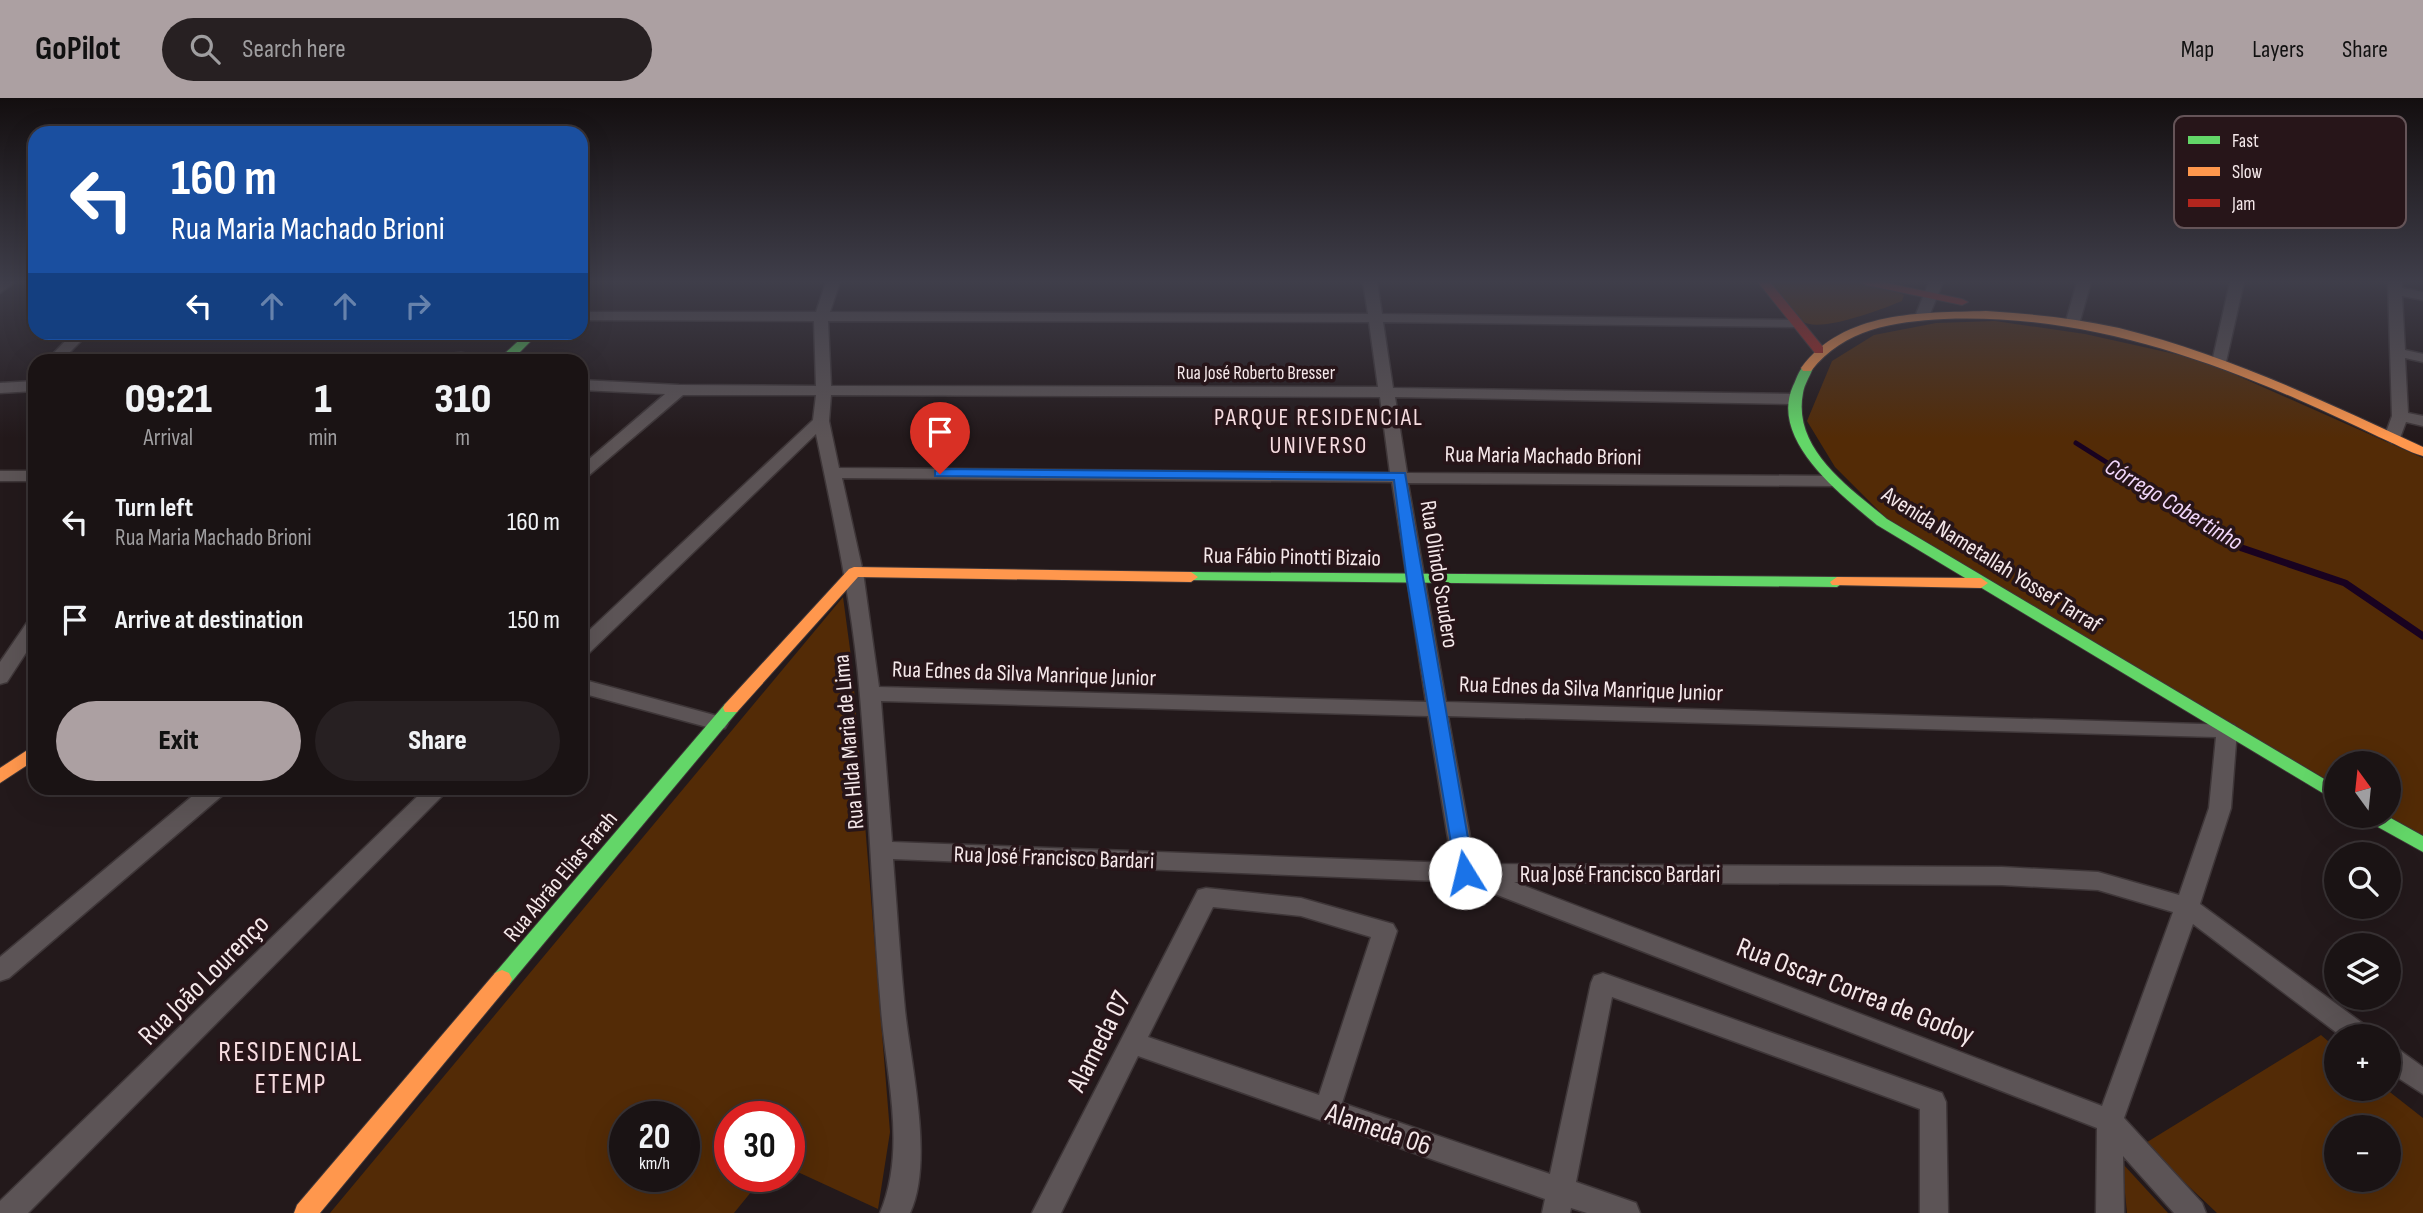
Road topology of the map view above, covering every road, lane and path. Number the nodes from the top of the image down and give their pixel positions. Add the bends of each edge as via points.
1 (822, 334) edge
2 (1378, 334) edge
3 (1805, 334) edge
4 (1847, 334) edge
5 (2127, 334) edge
6 (2226, 334) edge
7 (2396, 334) edge
8 (75, 340) edge
9 (526, 340) edge
10 (1819, 350) junction
11 (2396, 352) junction
12 (60, 354) edge
13 (506, 354) edge
14 (2423, 358) edge
15 (2220, 362) junction
16 (28, 384) edge
17 (588, 386) edge
18 (0, 388) edge
19 (635, 389) junction
20 (824, 389) junction
21 (679, 390) junction
22 (1388, 392) junction
23 (588, 396) edge
24 (1793, 399) junction
25 (2400, 416) junction
26 (821, 421) junction
27 (2423, 421) edge
28 (2392, 438) junction
29 (2423, 452) edge
30 (588, 468) edge
31 (831, 473) junction
32 (0, 476) edge
33 (28, 476) edge
34 (1400, 476) junction
35 (1833, 481) junction
36 (854, 572) junction
37 (1415, 581) junction
38 (1981, 583) junction
39 (28, 635) edge
40 (588, 642) edge
41 (0, 677) edge
42 (588, 688) edge
43 (870, 694) junction
44 (1438, 709) junction
45 (718, 723) junction
46 (2227, 730) junction
47 (28, 756) edge
48 (0, 777) edge
49 (2324, 787) edge
50 (208, 795) edge
51 (432, 795) edge
52 (2394, 828) edge
53 (2423, 845) edge
54 (882, 850) junction
55 (1465, 873) junction
56 (2187, 907) junction
57 (0, 971) edge
58 (2344, 1024) edge
59 (1132, 1043) junction
60 (2401, 1066) edge
61 (2423, 1082) edge
62 (1327, 1110) junction
63 (2110, 1121) junction
64 (1558, 1202) edge
65 (897, 1208) edge
66 (8, 1213) edge
67 (305, 1213) edge
68 (1046, 1213) edge
69 (1626, 1213) edge
70 (1934, 1213) edge
71 (2110, 1213) edge
72 (2192, 1213) edge

1 - 20 street, Rua Hlda Maria de Lima
2 - 22 street, Rua Olindo Scudero
3 - 10 street
4 - 10 street
5 - 15 street
6 - 15 street
7 - 11 street
8 - 12 street
9 - 13 street
10 - 24 street via 1799,380
11 - 14 street
11 - 25 street
15 - 28 street
16 - 18 street
17 - 19 street, Rua José Roberto Bresser
19 - 21 street, Rua José Roberto Bresser
19 - 23 street, Rua José Roberto Bresser
20 - 21 street, Rua José Roberto Bresser
20 - 22 street, Rua José Roberto Bresser
20 - 26 street, Rua Hlda Maria de Lima
21 - 30 street
22 - 24 street, Rua José Roberto Bresser
22 - 34 street, Rua Olindo Scudero
24 - 35 street, Avenida Nametallah Yossef Tarraf via 1798,433
25 - 27 street
25 - 28 street
26 - 31 street, Rua Hlda Maria de Lima
26 - 40 street
28 - 29 street
31 - 34 street, Rua Maria Machado Brioni
31 - 36 street, Rua Hlda Maria de Lima
32 - 33 street
34 - 35 street, Rua Maria Machado Brioni
34 - 37 street, Rua Olindo Scudero
35 - 38 street, Avenida Nametallah Yossef Tarraf via 1882,522
36 - 37 street, Rua Fábio Pinotti Bizaio
36 - 43 street, Rua Hlda Maria de Lima
36 - 45 street, Rua Abrão Elias Farah
37 - 38 street, Rua Fábio Pinotti Bizaio
37 - 44 street, Rua Olindo Scudero
38 - 46 street, Avenida Nametallah Yossef Tarraf
39 - 41 street
42 - 45 street
43 - 44 street, Rua Ednes da Silva Manrique Junior
43 - 54 street, Rua Hlda Maria de Lima
44 - 46 street, Rua Ednes da Silva Manrique Junior
44 - 55 street, Rua Olindo Scudero
45 - 67 street, Rua Abrão Elias Farah
46 - 49 street, Avenida Nametallah Yossef Tarraf
46 - 56 street via 2220,807
47 - 48 street
50 - 57 street
51 - 66 street, Rua João Lourenço
52 - 53 street
54 - 55 street, Rua José Francisco Bardari
54 - 65 street, Rua Hlda Maria de Lima via 908,1149
55 - 56 street, Rua José Francisco Bardari via 2002,876 2098,881
55 - 63 street, Rua Oscar Correa de Godoy
56 - 58 street
56 - 63 street
59 - 62 street, Alameda 06
59 - 62 street, Alameda 07 via 1206,897 1301,907 1385,931
59 - 68 street, Alameda 07
60 - 61 street
62 - 64 street, Alameda 06
63 - 71 street
63 - 72 street, Rua Oscar Correa de Godoy
64 - 69 street, Alameda 06
64 - 70 street via 1603,983 1933,1102

